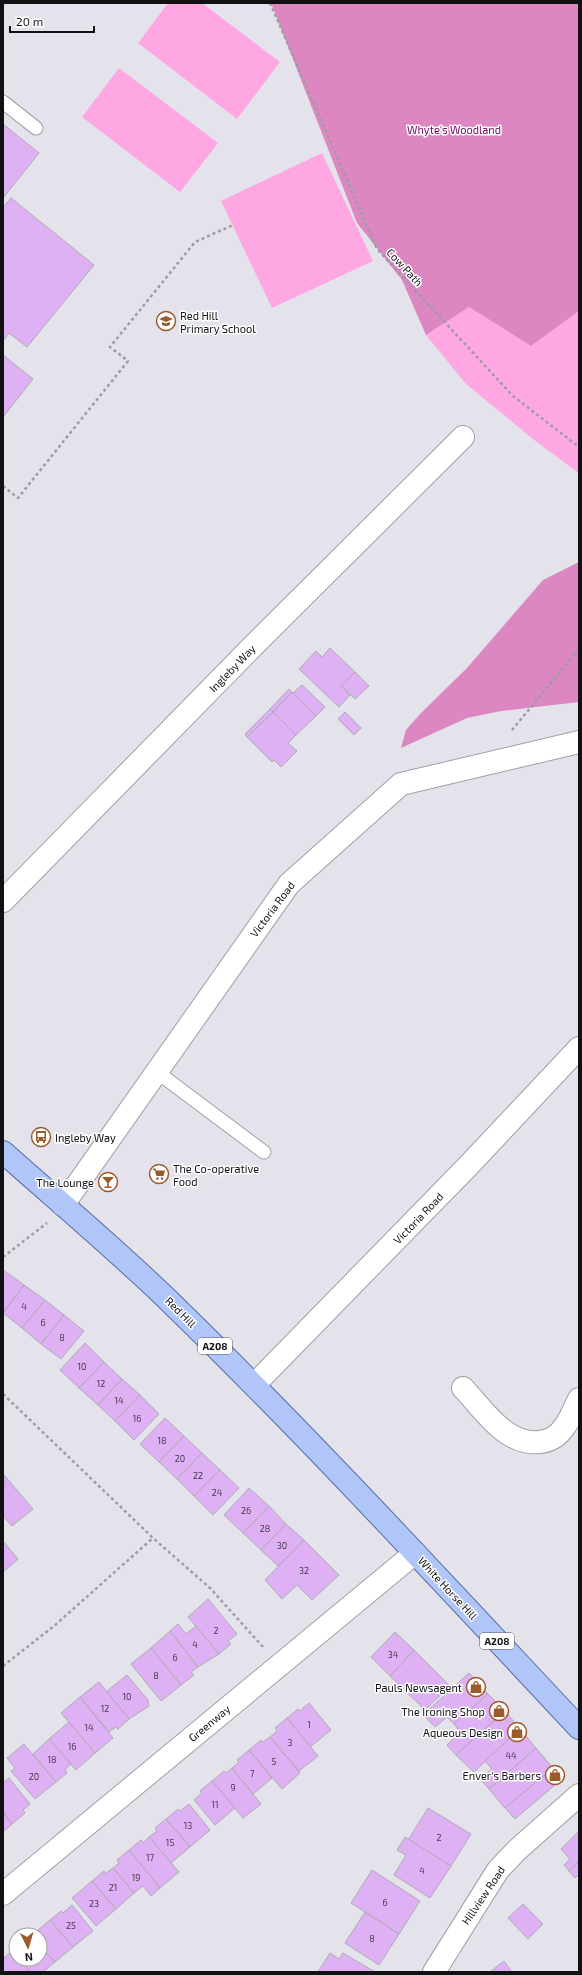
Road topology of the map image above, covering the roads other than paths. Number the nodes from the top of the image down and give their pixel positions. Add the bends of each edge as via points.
1 (3, 102) edge
2 (36, 128) dead end
3 (463, 437) dead end
4 (579, 742) edge
5 (3, 902) edge
6 (579, 1048) edge
7 (157, 1072) junction
8 (3, 1152) edge
9 (264, 1152) dead end
10 (64, 1207) junction
11 (254, 1385) junction
12 (463, 1388) dead end
13 (579, 1399) edge
14 (415, 1553) junction
15 (579, 1728) edge
16 (579, 1795) edge
17 (3, 1894) edge
18 (434, 1972) edge

1 - 2 lane
3 - 5 street, Ingleby Way via 253,646
4 - 7 street, Victoria Road via 401,784 289,884
6 - 11 street, Victoria Road via 469,1165
7 - 9 lane
7 - 10 street, Victoria Road
8 - 10 main road, Red Hill / A208
10 - 11 main road, Red Hill / A208 via 164,1295
11 - 14 main road, Red Hill / A208
12 - 13 street via 508,1435 520,1442 533,1443 556,1437 565,1426
14 - 15 main road, White Horse Hill / A208
14 - 17 street, Greenway
16 - 18 street, Hillview Road via 498,1870

